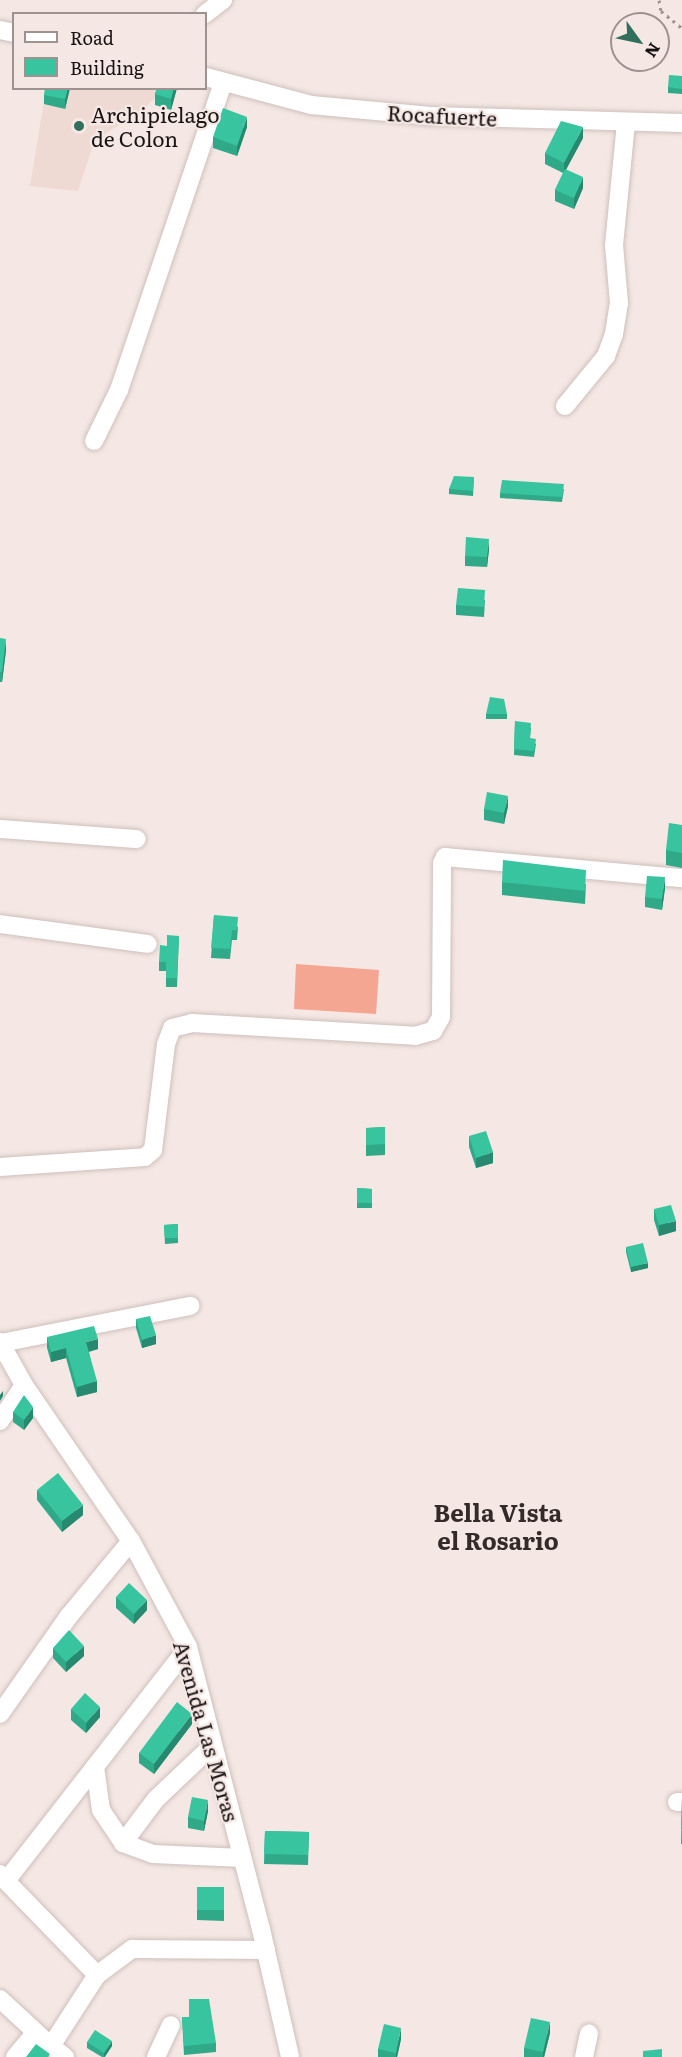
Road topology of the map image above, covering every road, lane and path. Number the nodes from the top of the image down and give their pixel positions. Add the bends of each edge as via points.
1 (223, 0) edge
2 (659, 0) edge
3 (207, 12) edge
4 (682, 28) edge
5 (214, 80) edge
6 (626, 123) junction
7 (682, 123) edge
8 (565, 406) dead end
9 (94, 441) dead end
10 (0, 828) edge
11 (137, 839) dead end
12 (682, 878) edge
13 (0, 924) edge
14 (148, 944) dead end
15 (0, 1167) edge
16 (190, 1306) dead end
17 (1, 1342) edge
18 (24, 1384) junction
19 (0, 1421) edge
20 (131, 1541) junction
21 (188, 1647) junction
22 (0, 1714) edge
23 (213, 1744) junction
24 (95, 1767) junction
25 (123, 1843) junction
26 (242, 1858) junction
27 (3, 1878) edge
28 (266, 1950) junction
29 (97, 1975) junction
30 (0, 1999) edge
31 (171, 2025) dead end
32 (35, 2033) junction
33 (589, 2034) dead end
34 (58, 2052) edge
35 (15, 2057) edge
36 (156, 2057) edge
37 (290, 2057) edge
38 (584, 2057) edge

1 - 3 street
2 - 4 path via 661,11
5 - 6 street, Rocafuerte via 310,105 430,116
5 - 9 street via 119,390
6 - 7 street, Rocafuerte
6 - 8 street via 614,245 619,303 614,334 606,356
10 - 11 street
12 - 15 street via 445,857 441,1017 433,1031 415,1035 192,1023 172,1028 166,1044 153,1150 145,1157
13 - 14 street
16 - 17 street
17 - 18 street, Avenida Las Moras
18 - 19 street
18 - 20 street, Avenida Las Moras
20 - 21 street, Avenida Las Moras
20 - 22 street via 69,1616
21 - 23 street, Avenida Las Moras
21 - 24 street
23 - 25 street via 156,1799
23 - 26 street, Avenida Las Moras
24 - 25 street via 101,1810
24 - 27 street
25 - 26 street via 153,1854
26 - 28 street, Avenida Las Moras
27 - 29 street
28 - 29 street via 132,1949
28 - 37 street, Avenida Las Moras
29 - 34 street
30 - 32 street
31 - 36 street
32 - 34 street
32 - 35 street
33 - 38 street

